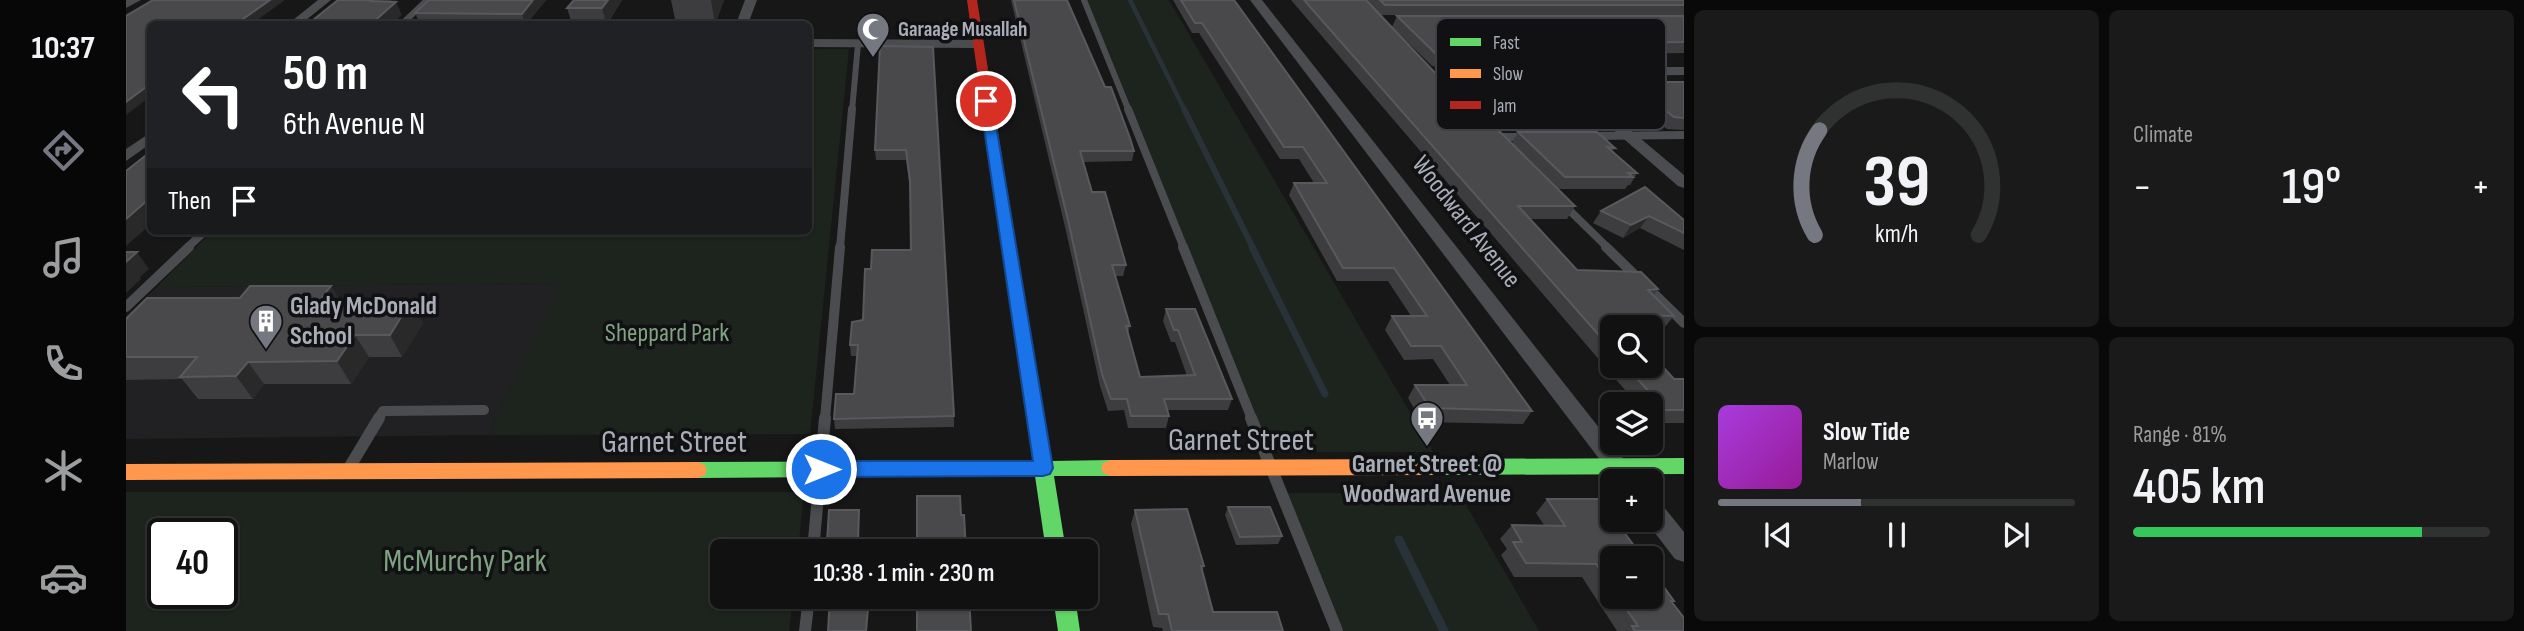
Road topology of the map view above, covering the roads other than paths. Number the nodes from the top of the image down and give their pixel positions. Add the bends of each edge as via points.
1 (135, 0) edge
2 (326, 0) edge
3 (427, 0) edge
4 (751, 0) edge
5 (972, 0) edge
6 (1084, 0) edge
7 (1255, 0) edge
8 (126, 5) edge
9 (298, 21) edge
10 (405, 21) edge
11 (743, 21) edge
12 (812, 43) edge
13 (858, 44) junction
14 (977, 44) junction
15 (1666, 71) edge
16 (1684, 71) edge
17 (1488, 130) edge
18 (1621, 130) edge
19 (1627, 135) junction
20 (1684, 135) edge
21 (1588, 136) edge
22 (1496, 137) junction
23 (1535, 137) edge
24 (147, 139) edge
25 (1506, 147) edge
26 (126, 156) edge
27 (1684, 183) edge
28 (1555, 195) edge
29 (201, 235) edge
30 (126, 307) edge
31 (1684, 322) edge
32 (484, 410) dead end
33 (1617, 466) junction
34 (1684, 466) edge
35 (1043, 468) junction
36 (1273, 468) junction
37 (821, 469) junction
38 (1619, 469) edge
39 (347, 471) junction
40 (126, 472) edge
41 (1663, 524) edge
42 (814, 539) edge
43 (1054, 539) edge
44 (1684, 551) edge
45 (808, 609) edge
46 (1066, 609) edge
47 (806, 631) edge
48 (1069, 631) edge
49 (1337, 631) edge

1 - 8 street
2 - 9 street
3 - 10 lane
4 - 11 street
5 - 14 street
6 - 36 lane
7 - 33 street, Woodward Avenue
12 - 13 street
13 - 14 street
13 - 37 lane
14 - 35 street
15 - 16 street
17 - 22 lane
18 - 19 street
19 - 20 lane
19 - 21 lane
19 - 27 street
22 - 23 lane
22 - 25 lane
24 - 26 street
28 - 31 lane
29 - 30 lane
32 - 39 lane via 383,411
33 - 34 street, Garnet Street
33 - 36 street, Garnet Street
33 - 38 street, Woodward Avenue
35 - 36 street, Garnet Street
35 - 37 street, Garnet Street
35 - 43 street
36 - 49 lane
37 - 39 street, Garnet Street
37 - 42 lane
39 - 40 street, Garnet Street
41 - 44 street
45 - 47 lane
46 - 48 street

